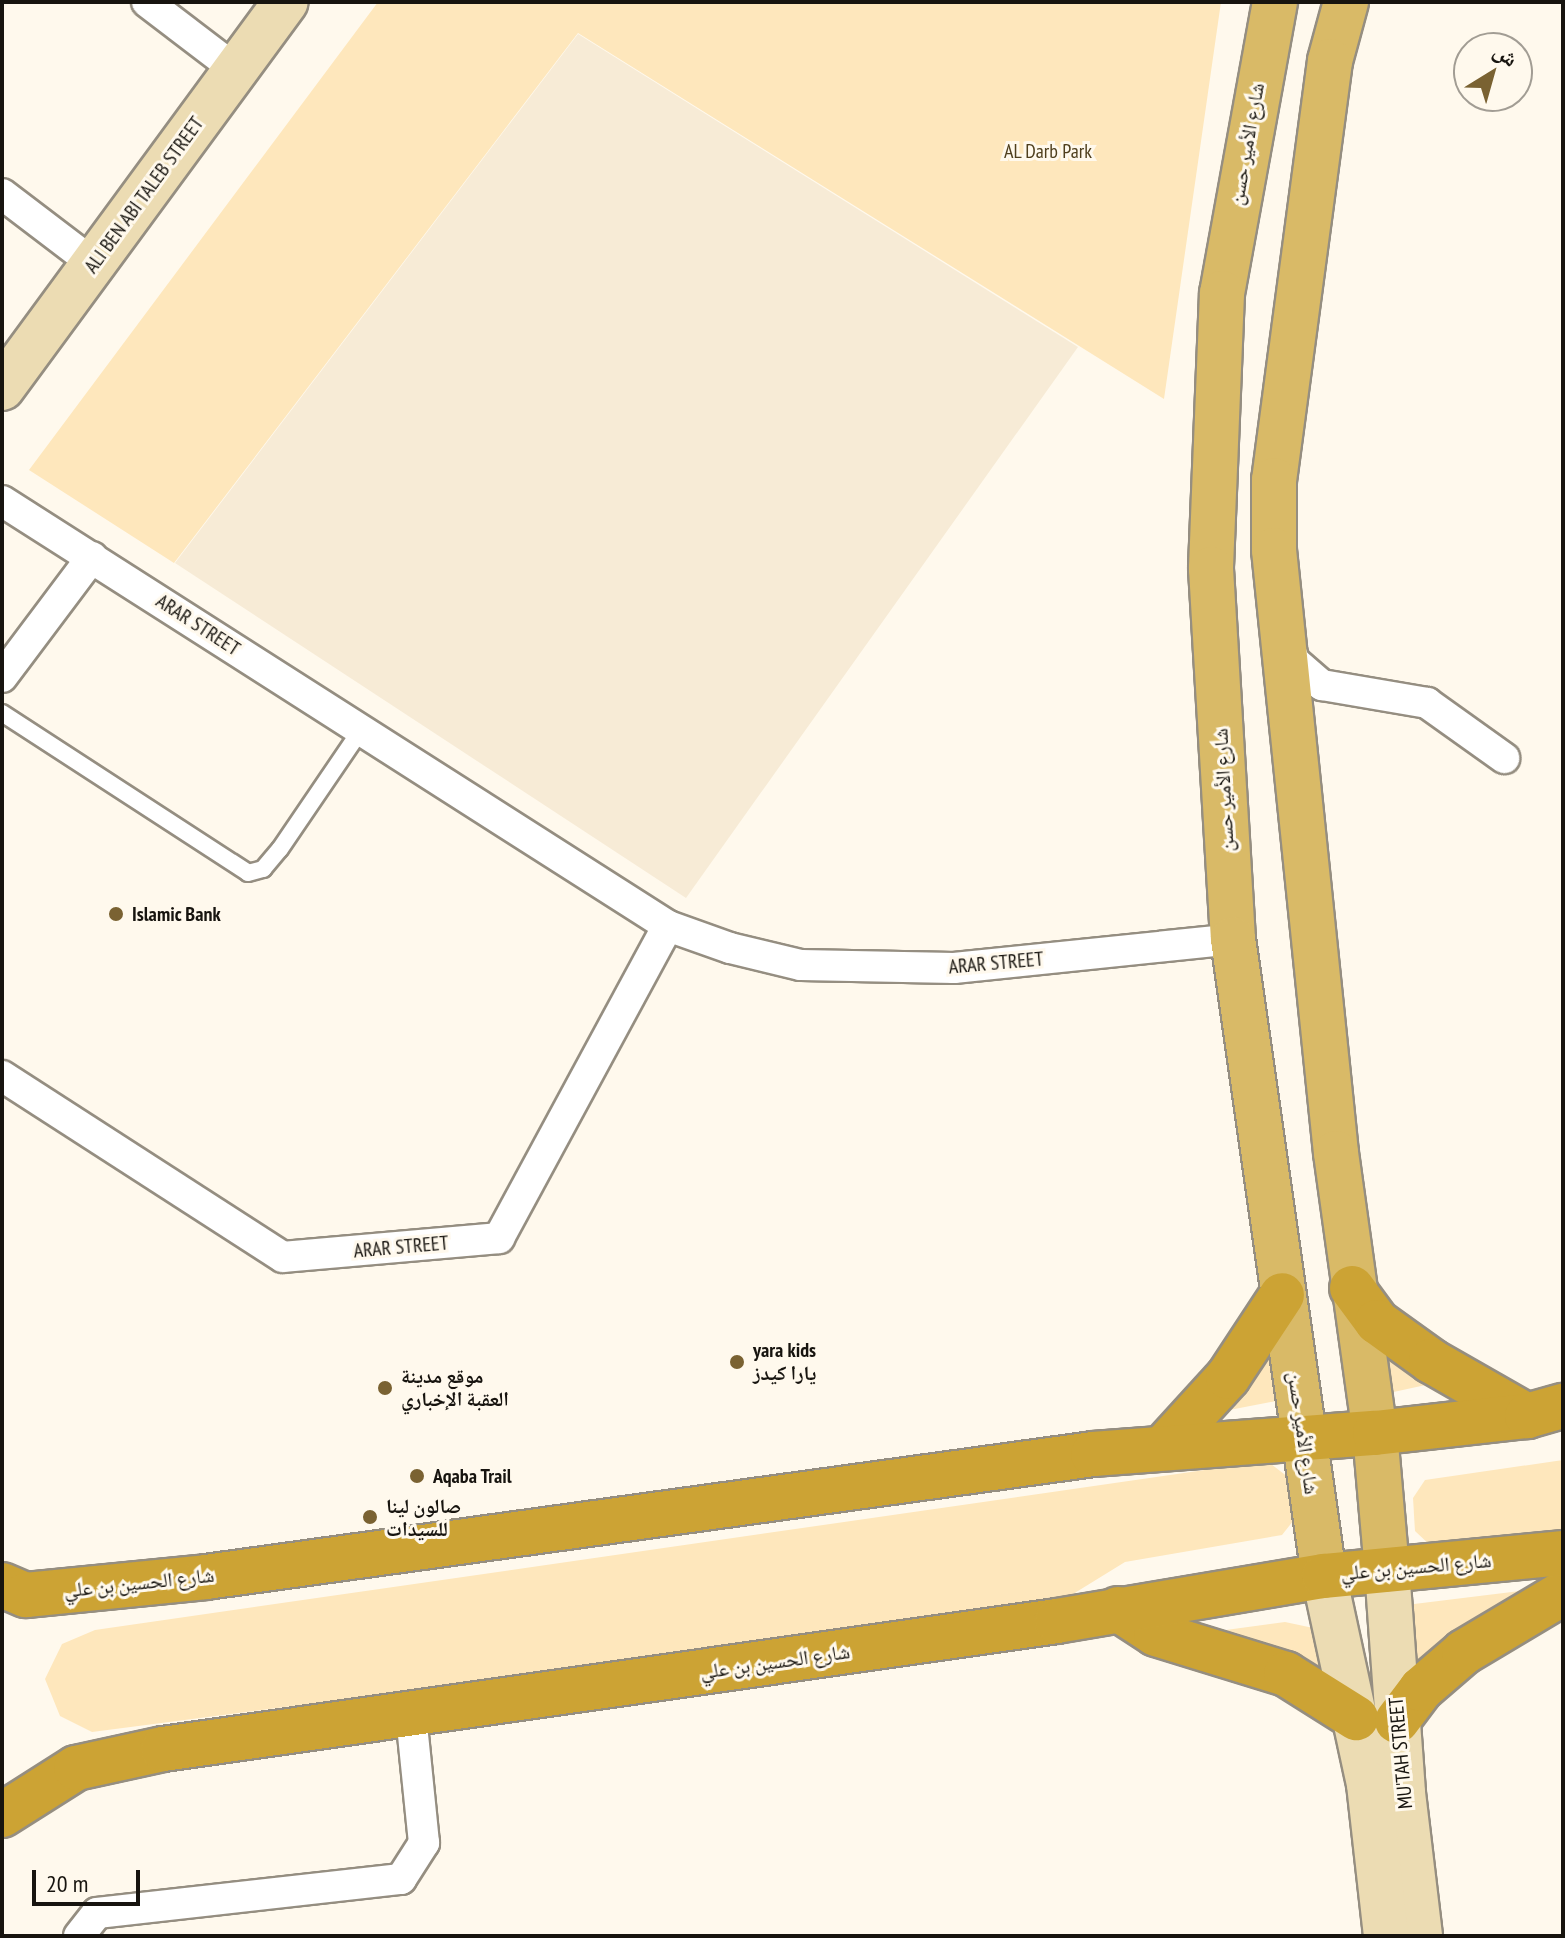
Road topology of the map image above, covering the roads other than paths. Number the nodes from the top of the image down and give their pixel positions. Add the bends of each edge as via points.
1 (147, 2) edge
2 (286, 2) edge
3 (1275, 2) edge
4 (1346, 2) edge
5 (235, 69) junction
6 (2, 194) edge
7 (94, 264) junction
8 (2, 388) edge
9 (2, 501) edge
10 (92, 557) junction
11 (1282, 622) junction
12 (2, 677) edge
13 (2, 713) edge
14 (361, 730) junction
15 (1504, 758) dead end
16 (668, 926) junction
17 (1233, 939) junction
18 (2, 1076) edge
19 (1352, 1288) junction
20 (1282, 1295) junction
21 (1545, 1411) edge
22 (1375, 1433) junction
23 (1303, 1437) junction
24 (1164, 1447) junction
25 (1563, 1553) edge
26 (1387, 1569) junction
27 (1324, 1576) junction
28 (2, 1585) edge
29 (1563, 1593) edge
30 (1118, 1609) junction
31 (411, 1715) junction
32 (1376, 1720) junction
33 (2, 1815) edge
34 (79, 1936) edge
35 (1386, 1936) edge
36 (1420, 1936) edge

1 - 5 street
2 - 5 main road, ALI BEN ABI TALEB STREET
3 - 17 main road, شارع الأمير حسن via 1222,293 1211,569
4 - 11 main road via 1330,61 1274,480
5 - 7 main road, ALI BEN ABI TALEB STREET
6 - 7 street
7 - 8 main road, ALI BEN ABI TALEB STREET
9 - 10 street, ARAR STREET
10 - 12 street
10 - 14 street, ARAR STREET
11 - 15 street via 1294,661 1322,685 1427,703
11 - 19 main road
13 - 14 lane via 248,873 263,869 280,849
14 - 16 street, ARAR STREET
16 - 17 street, ARAR STREET via 801,965 874,969 954,968
16 - 18 street, ARAR STREET via 499,1238 283,1257
17 - 20 main road, شارع الأمير حسن
19 - 21 highway via 1377,1322 1431,1361
19 - 22 main road
20 - 23 main road, شارع الأمير حسن
20 - 24 highway via 1228,1377
21 - 22 highway, شارع الحسين بن علي
22 - 23 highway, شارع الحسين بن علي
22 - 26 main road
23 - 24 highway, شارع الحسين بن علي
23 - 27 main road, شارع الأمير حسن
24 - 28 highway, شارع الحسين بن علي via 656,1511 206,1577 26,1595
25 - 26 highway, شارع الحسين بن علي
26 - 27 highway, شارع الحسين بن علي
26 - 32 main road, MU'TAH STREET
27 - 30 highway, شارع الحسين بن علي
27 - 32 main road, MU'TAH STREET
29 - 32 highway via 1464,1652
30 - 31 highway, شارع الحسين بن علي
30 - 32 highway via 1156,1634 1286,1674
31 - 33 highway, شارع الحسين بن علي via 163,1749 76,1768
31 - 34 street via 424,1843 401,1879 97,1913
32 - 35 main road, MU'TAH STREET via 1369,1784
32 - 36 main road, MU'TAH STREET

